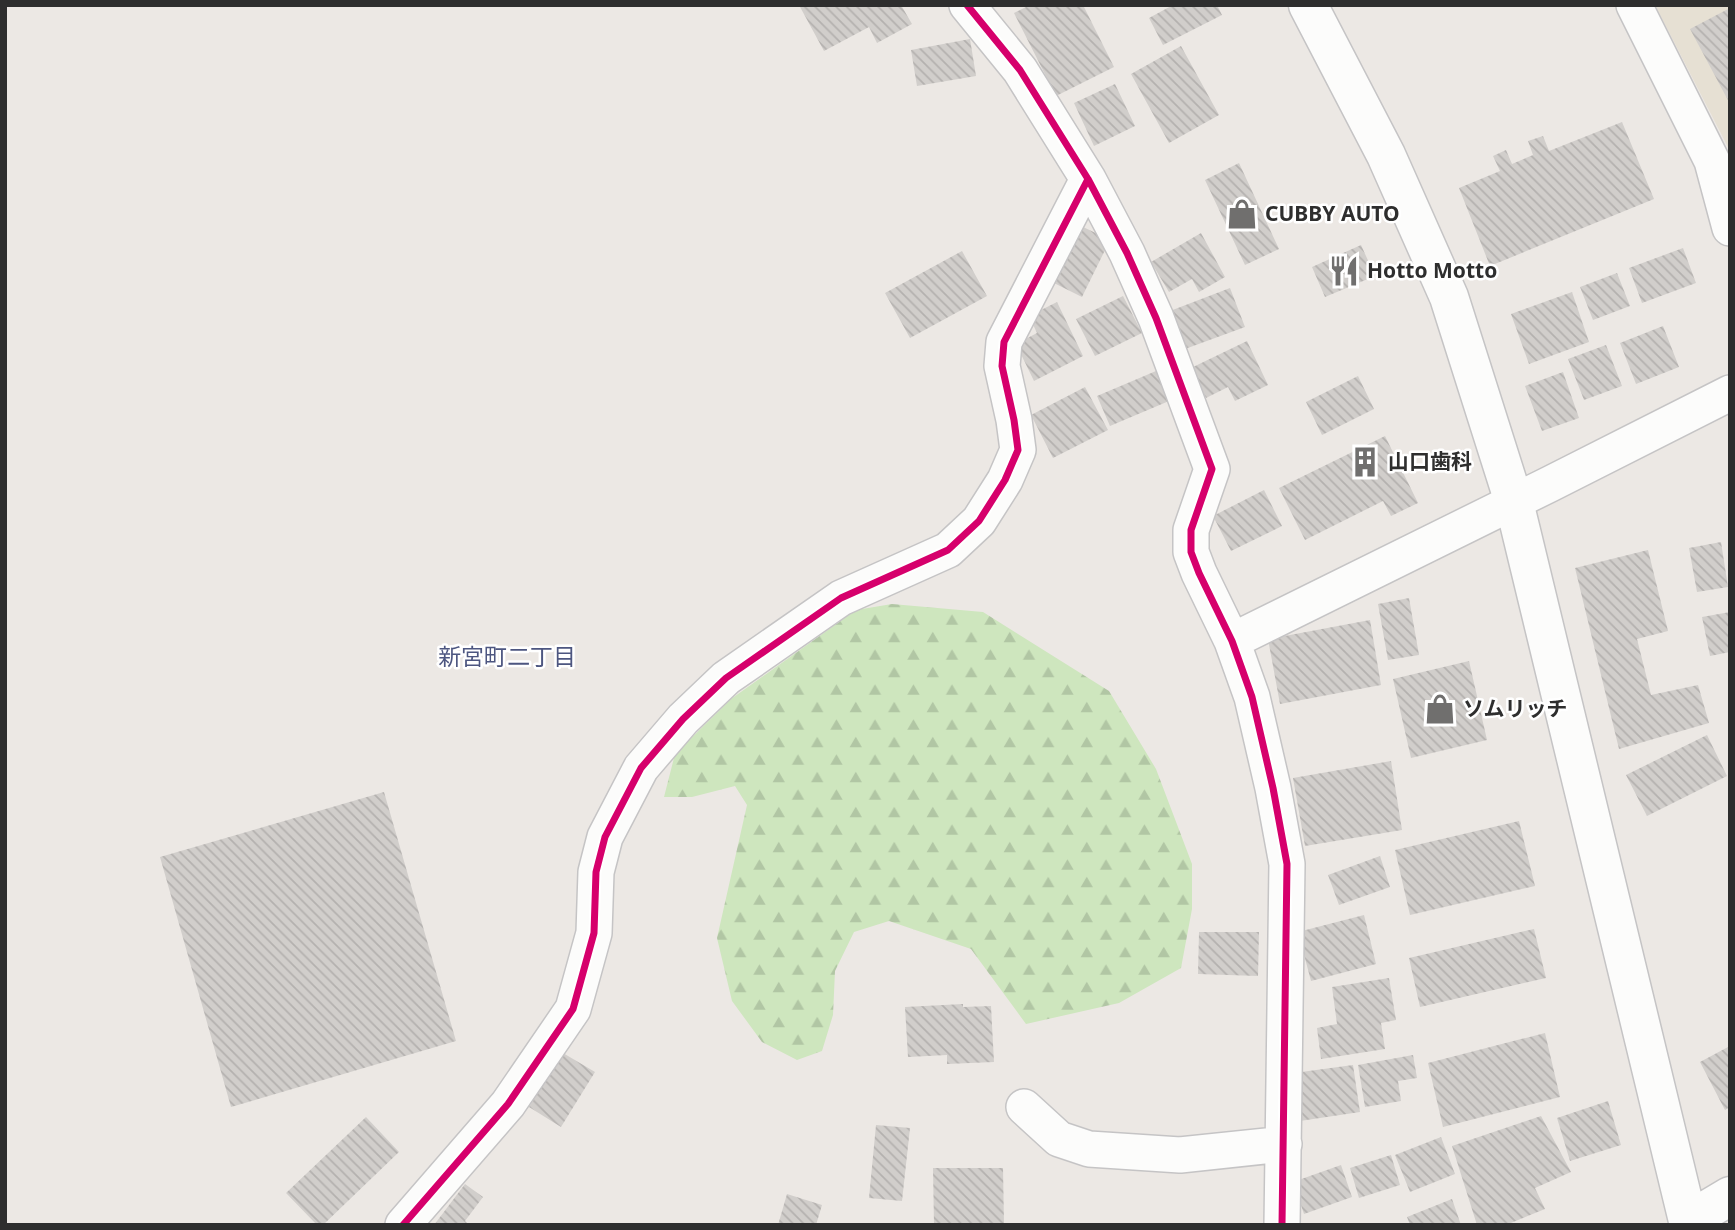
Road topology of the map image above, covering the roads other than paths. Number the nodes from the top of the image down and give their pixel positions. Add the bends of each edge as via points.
1 (967, 5) edge
2 (1308, 5) edge
3 (1634, 5) edge
4 (1088, 179) junction
5 (1730, 228) edge
6 (1730, 393) edge
7 (1514, 502) junction
8 (1232, 642) junction
9 (1024, 1107) dead end
10 (1284, 1144) junction
11 (1730, 1196) edge
12 (1685, 1223) edge
13 (403, 1225) edge
14 (1282, 1225) edge

1 - 4 street via 1020,70
2 - 7 street via 1386,155 1450,297
3 - 5 street via 1712,161
4 - 8 street via 1156,318 1212,469 1191,530 1191,552
4 - 13 street via 1004,342 1002,366 1018,450 979,521 948,551 841,598 726,678 641,768 605,837 596,872 594,933 573,1009 508,1104
6 - 7 street
7 - 8 street
7 - 12 street
8 - 10 street via 1252,697 1287,864
9 - 10 street via 1059,1139 1089,1149 1180,1155
10 - 14 street
11 - 12 street

